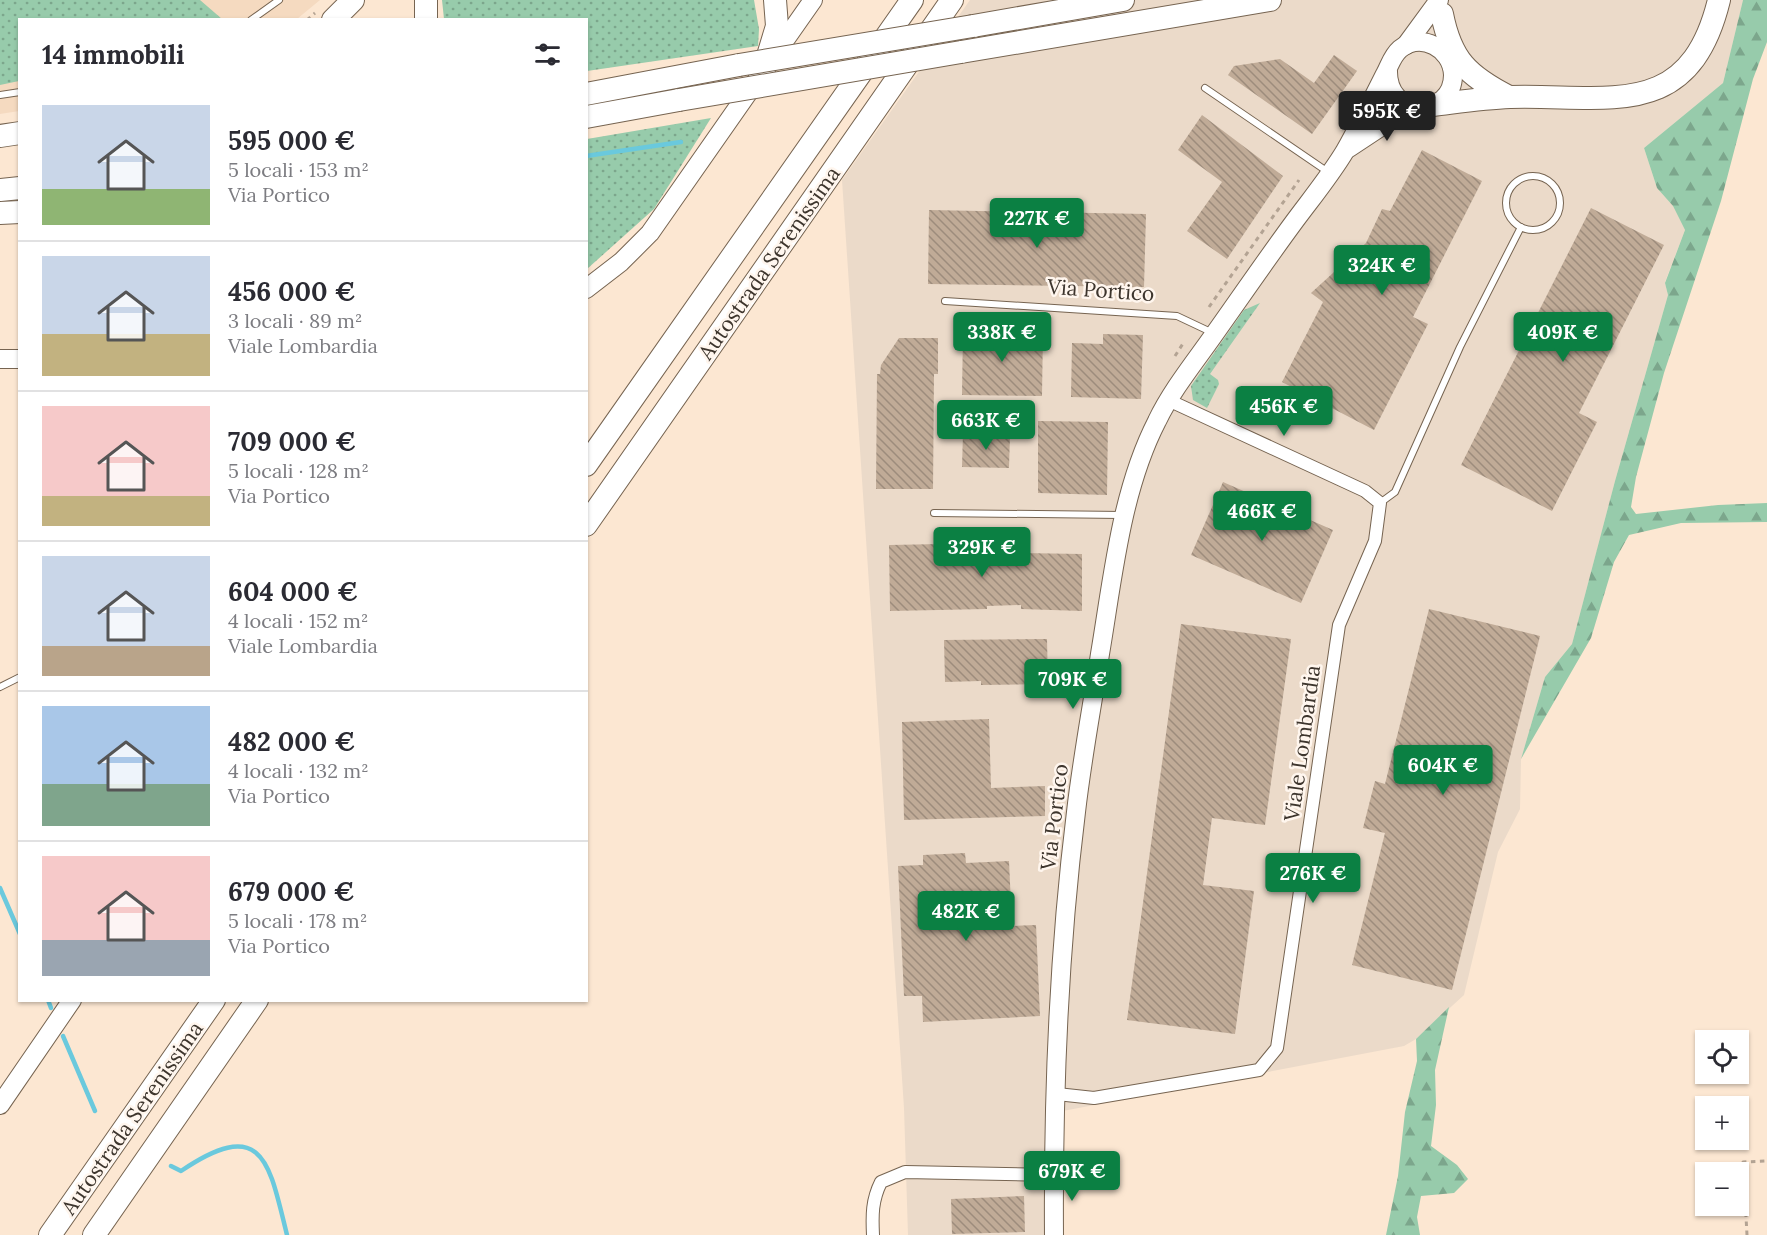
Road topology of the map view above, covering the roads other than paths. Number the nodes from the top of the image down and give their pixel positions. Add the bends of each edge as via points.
1 (279, 0) edge
2 (353, 0) edge
3 (426, 0) edge
4 (775, 0) edge
5 (813, 0) edge
6 (912, 0) edge
7 (952, 0) edge
8 (1123, 0) edge
9 (1270, 0) edge
10 (1444, 5) edge
11 (1717, 5) edge
12 (254, 18) edge
13 (335, 18) edge
14 (426, 18) edge
15 (1406, 45) junction
16 (1438, 48) junction
17 (764, 69) junction
18 (1388, 69) junction
19 (1452, 69) junction
20 (588, 88) edge
21 (1205, 88) dead end
22 (611, 90) junction
23 (18, 92) edge
24 (588, 94) edge
25 (0, 95) edge
26 (1509, 97) junction
27 (1422, 106) junction
28 (588, 117) edge
29 (18, 133) edge
30 (0, 136) edge
31 (1345, 151) junction
32 (1329, 173) junction
33 (18, 188) edge
34 (0, 190) edge
35 (18, 212) edge
36 (0, 213) edge
37 (1521, 227) junction
38 (588, 287) edge
39 (945, 301) dead end
40 (1214, 334) junction
41 (0, 359) edge
42 (18, 359) edge
43 (1168, 400) junction
44 (588, 462) edge
45 (1380, 503) junction
46 (934, 513) dead end
47 (1125, 515) junction
48 (588, 522) edge
49 (18, 678) edge
50 (0, 687) edge
51 (71, 1002) edge
52 (213, 1002) edge
53 (256, 1002) edge
54 (1057, 1094) junction
55 (0, 1105) edge
56 (1054, 1168) junction
57 (50, 1235) edge
58 (94, 1235) edge
59 (873, 1235) edge
60 (1054, 1235) edge

1 - 12 lane
2 - 13 highway
3 - 14 highway
4 - 17 highway via 777,26
5 - 17 main road
6 - 44 highway, Autostrada Serenissima
7 - 48 highway, Autostrada Serenissima
8 - 22 highway, bridge
9 - 28 highway, bridge
10 - 15 main road, Via Portico
10 - 16 main road via 1438,26
10 - 26 highway via 1447,37 1460,62 1475,77
11 - 26 highway via 1702,48 1691,64 1655,90 1617,98
15 - 16 main road via 1421,42
15 - 18 main road, Via Portico via 1392,58
16 - 19 main road
17 - 38 main road via 650,233
18 - 27 main road via 1391,91 1399,101
18 - 31 main road, Via Portico
19 - 26 highway via 1485,94
19 - 27 main road, Via Portico via 1449,91
20 - 22 highway
21 - 32 lane
22 - 24 highway
23 - 25 lane
26 - 27 highway
27 - 31 main road, Via Portico via 1374,129
29 - 30 highway
31 - 32 main road, Via Portico
32 - 40 main road, Via Portico
33 - 34 highway
35 - 36 highway
37 - 37 lane via 1546,226 1558,213 1560,204 1555,188 1542,177 1524,177 1510,188 1509,214
37 - 45 lane via 1460,347 1395,492
39 - 40 lane, Via Portico via 1177,316
40 - 43 main road, Via Portico
41 - 42 main road
43 - 45 street via 1365,491
43 - 47 main road, Via Portico via 1143,454
45 - 54 street, Viale Lombardia via 1375,541 1339,625 1277,1048 1259,1070 1094,1098
46 - 47 lane
47 - 54 main road, Via Portico via 1076,810
49 - 50 lane
51 - 55 main road
52 - 57 highway, Autostrada Serenissima
53 - 58 highway, Autostrada Serenissima
54 - 56 main road, Via Portico
56 - 59 street via 1050,1175 905,1172 881,1182 874,1194
56 - 60 main road, Via Portico

